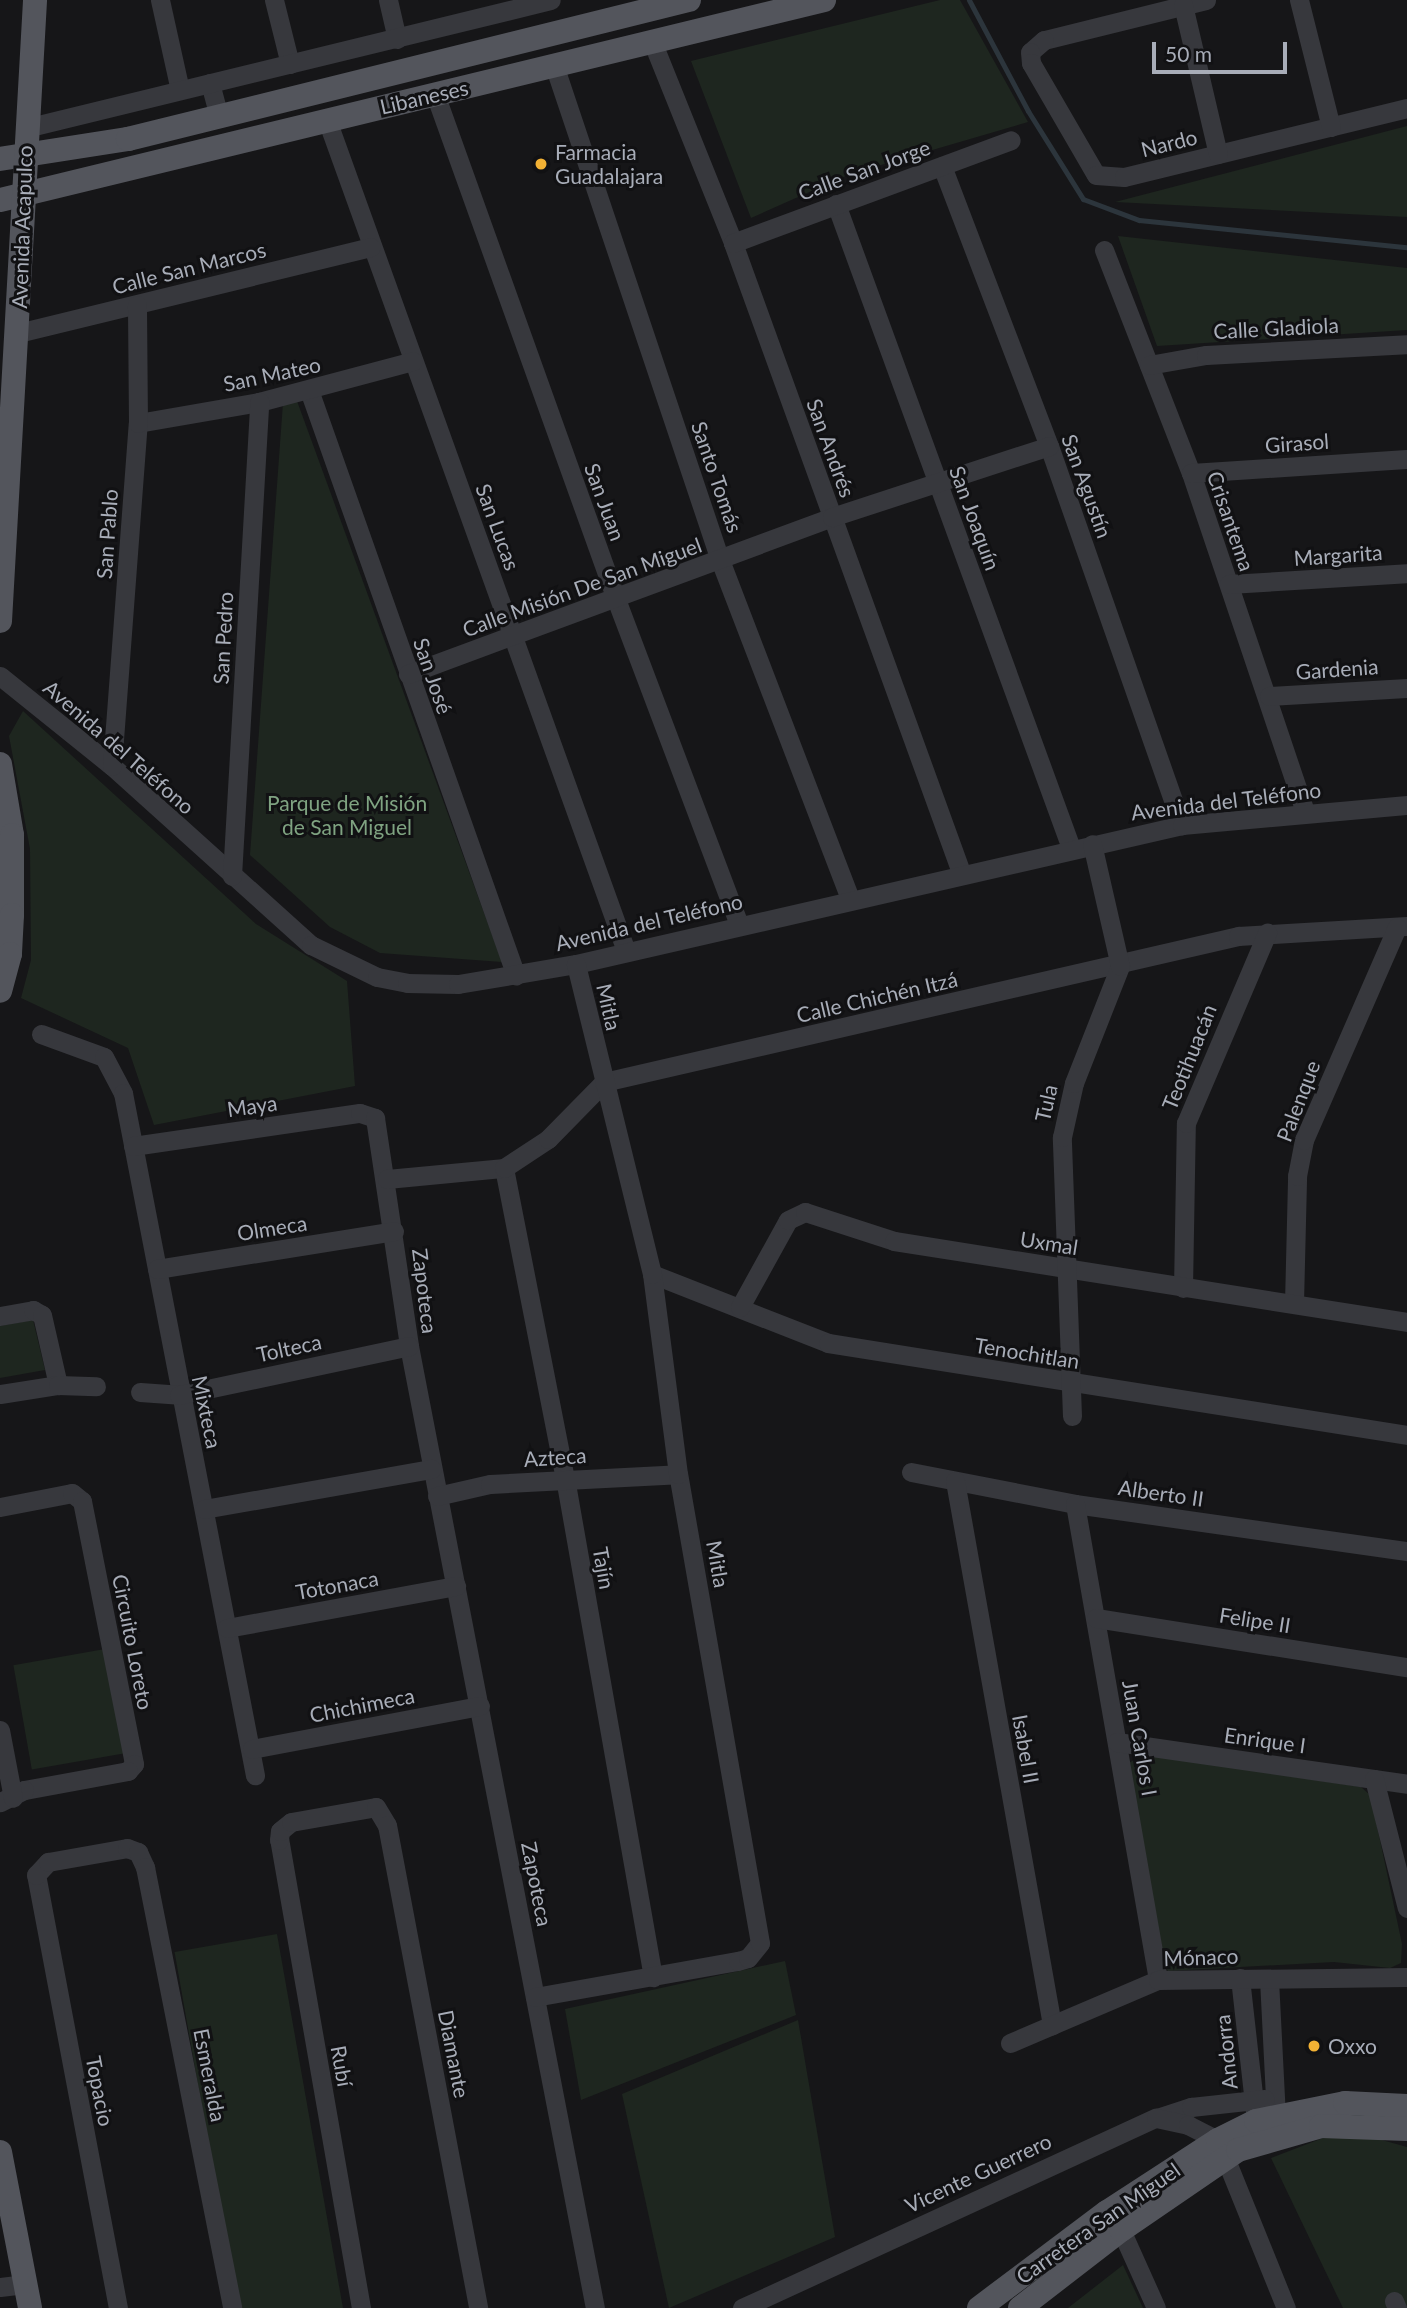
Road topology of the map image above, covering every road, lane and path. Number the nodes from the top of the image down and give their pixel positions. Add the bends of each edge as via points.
1 (35, 0) edge
2 (160, 0) edge
3 (275, 0) edge
4 (388, 0) edge
5 (551, 0) edge
6 (689, 0) edge
7 (824, 0) edge
8 (1206, 0) edge
9 (1298, 0) edge
10 (1183, 5) junction
11 (506, 6) edge
12 (397, 39) junction
13 (652, 41) junction
14 (290, 64) junction
15 (554, 65) junction
16 (210, 83) junction
17 (180, 90) junction
18 (435, 94) junction
19 (1407, 108) edge
20 (219, 116) junction
21 (327, 120) junction
22 (1331, 127) junction
23 (26, 128) junction
24 (1011, 140) dead end
25 (1218, 154) junction
26 (25, 158) junction
27 (0, 159) edge
28 (942, 166) junction
29 (12, 197) edge
30 (836, 204) junction
31 (733, 243) junction
32 (371, 247) junction
33 (1104, 250) dead end
34 (137, 305) junction
35 (18, 333) junction
36 (1407, 344) edge
37 (413, 361) junction
38 (1149, 365) junction
39 (309, 390) junction
40 (260, 401) junction
41 (138, 423) junction
42 (1049, 446) junction
43 (1407, 459) edge
44 (1191, 473) junction
45 (937, 480) junction
46 (832, 517) junction
47 (720, 560) junction
48 (1407, 573) edge
49 (1229, 584) junction
50 (616, 599) junction
51 (0, 621) edge
52 (514, 637) junction
53 (408, 674) junction
54 (0, 676) edge
55 (1407, 688) edge
56 (1269, 696) junction
57 (0, 764) edge
58 (112, 766) junction
59 (1407, 805) edge
60 (1305, 811) junction
61 (1182, 825) junction
62 (1092, 844) junction
63 (0, 845) edge
64 (1071, 848) junction
65 (10, 871) junction
66 (961, 872) junction
67 (232, 876) junction
68 (850, 899) junction
69 (739, 924) junction
70 (1402, 926) edge
71 (1267, 933) junction
72 (625, 951) junction
73 (576, 964) junction
74 (1120, 966) junction
75 (516, 976) junction
76 (0, 991) edge
77 (41, 1034) dead end
78 (604, 1082) junction
79 (375, 1118) joint
80 (133, 1146) junction
81 (504, 1168) junction
82 (387, 1179) junction
83 (394, 1231) junction
84 (157, 1269) junction
85 (1068, 1269) junction
86 (652, 1274) junction
87 (1183, 1288) junction
88 (1294, 1303) junction
89 (740, 1307) junction
90 (0, 1316) edge
91 (1407, 1322) edge
92 (409, 1346) junction
93 (1072, 1384) junction
94 (58, 1385) junction
95 (96, 1386) dead end
96 (140, 1392) dead end
97 (0, 1394) edge
98 (179, 1395) junction
99 (1072, 1416) dead end
100 (1407, 1434) edge
101 (432, 1469) junction
102 (911, 1472) dead end
103 (678, 1474) junction
104 (565, 1478) junction
105 (955, 1481) junction
106 (437, 1496) junction
107 (1075, 1504) junction
108 (0, 1507) edge
109 (204, 1509) junction
110 (1407, 1551) edge
111 (456, 1586) junction
112 (1096, 1618) junction
113 (227, 1628) junction
114 (1407, 1667) edge
115 (480, 1706) junction
116 (0, 1730) edge
117 (1117, 1742) junction
118 (252, 1749) junction
119 (255, 1774) dead end
120 (1374, 1779) junction
121 (1407, 1784) edge
122 (10, 1792) edge
123 (280, 1831) joint
124 (138, 1852) joint
125 (1407, 1908) edge
126 (653, 1977) junction
127 (1407, 1977) edge
128 (1240, 1978) junction
129 (1269, 1979) junction
130 (1158, 1980) junction
131 (534, 1997) junction
132 (1052, 2025) junction
133 (1010, 2043) dead end
134 (1407, 2106) edge
135 (1265, 2109) junction
136 (1156, 2118) junction
137 (1407, 2129) edge
138 (1221, 2150) junction
139 (0, 2152) edge
140 (1121, 2230) junction
141 (25, 2284) junction
142 (0, 2287) edge
143 (30, 2308) edge
144 (118, 2308) edge
145 (232, 2308) edge
146 (361, 2308) edge
147 (478, 2308) edge
148 (595, 2308) edge
149 (742, 2308) edge
150 (979, 2308) edge
151 (1020, 2308) edge
152 (1156, 2308) edge
153 (1286, 2308) edge

1 - 23 main road, Avenida Acapulco
2 - 17 street
3 - 14 street
4 - 12 street
5 - 11 street
6 - 20 main road, Libaneses
7 - 13 main road, Libaneses
8 - 10 street
9 - 22 street
10 - 25 street
10 - 25 street, Nardo via 1044,40 1030,52 1031,64 1096,174 1124,177
11 - 12 street
12 - 14 street
13 - 15 main road, Libaneses
13 - 31 street, San Andrés
14 - 16 street
15 - 18 main road, Libaneses
15 - 47 street, Santo Tomás
16 - 17 street
16 - 20 street
17 - 23 street
18 - 21 main road, Libaneses
18 - 50 street, San Juan
19 - 22 street, Nardo
20 - 26 main road, Libaneses
21 - 29 main road, Libaneses
21 - 32 street, San Lucas
22 - 25 street, Nardo
23 - 26 main road, Avenida Acapulco
24 - 28 street, Calle San Jorge
26 - 27 main road, Libaneses
26 - 29 main road, Avenida Acapulco
28 - 30 street, Calle San Jorge
28 - 42 street, San Agustín
29 - 35 main road, Avenida Acapulco
30 - 31 street, Calle San Jorge
30 - 45 street, San Joaquín
31 - 46 street, San Andrés
32 - 34 street, Calle San Marcos
32 - 37 street, San Lucas
33 - 38 street, Crisantema
34 - 35 street, Calle San Marcos
34 - 41 street, San Pablo
35 - 51 main road, Avenida Acapulco
36 - 38 street, Calle Gladiola via 1206,355
37 - 39 street, San Mateo
37 - 52 street, San Lucas
38 - 44 street, Crisantema
39 - 40 street, San Mateo
39 - 53 street, San José
40 - 41 street, San Mateo
40 - 67 street, San Pedro
41 - 58 street, San Pablo
42 - 45 street, Calle Misión De San Miguel
42 - 61 street, San Agustín
43 - 44 street, Girasol
44 - 49 street, Crisantema
45 - 46 street, Calle Misión De San Miguel
45 - 64 street, San Joaquín
46 - 47 street, Calle Misión De San Miguel
46 - 66 street, San Andrés
47 - 50 street, Calle Misión De San Miguel
47 - 68 street, Santo Tomás
48 - 49 street, Margarita
49 - 56 street, Crisantema
50 - 52 street, Calle Misión De San Miguel
50 - 69 street, San Juan
52 - 53 street, Calle Misión De San Miguel
52 - 72 street, San Lucas
53 - 75 street, San José
54 - 58 street, Avenida del Teléfono
55 - 56 street, Gardenia
56 - 60 street, Crisantema
57 - 65 main road via 12,835
58 - 67 street, Avenida del Teléfono
59 - 60 street, Avenida del Teléfono
60 - 61 street, Avenida del Teléfono
61 - 62 street, Avenida del Teléfono
62 - 64 street, Avenida del Teléfono
62 - 74 street
63 - 65 main road
64 - 66 street, Avenida del Teléfono
65 - 76 main road via 10,954
66 - 68 street, Avenida del Teléfono
67 - 75 street, Avenida del Teléfono via 311,944 377,977 458,984
68 - 69 street, Avenida del Teléfono
69 - 72 street, Avenida del Teléfono
70 - 71 street, Calle Chichén Itzá
70 - 88 street, Palenque via 1304,1140 1297,1176
71 - 74 street, Calle Chichén Itzá
71 - 87 street, Teotihuacán via 1186,1123
72 - 73 street, Avenida del Teléfono
73 - 75 street, Avenida del Teléfono
73 - 78 street, Mitla
74 - 78 street, Calle Chichén Itzá
74 - 85 street, Tula via 1066,1107 1062,1138
77 - 80 street, Mixteca via 108,1061 123,1093
78 - 81 street via 548,1139
78 - 86 street, Mitla
79 - 80 street, Maya via 360,1113
79 - 82 street, Zapoteca
80 - 84 street, Mixteca
81 - 82 street
81 - 104 street, Tajín
82 - 83 street, Zapoteca
83 - 84 street, Olmeca
83 - 92 street, Zapoteca
84 - 98 street, Mixteca
85 - 87 street, Uxmal
85 - 89 street, Uxmal via 894,1241 805,1212 788,1220
85 - 93 street, Tula
86 - 89 street, Tenochitlan
86 - 103 street, Mitla
87 - 88 street, Uxmal
88 - 91 street, Uxmal
89 - 93 street, Tenochitlan via 828,1343
90 - 94 street via 33,1310 42,1315
92 - 98 street, Tolteca
92 - 101 street, Zapoteca
93 - 99 street, Tula
93 - 100 street, Tenochitlan
94 - 95 street
94 - 97 street
96 - 98 street, Tolteca
98 - 109 street, Mixteca
101 - 106 street, Zapoteca
101 - 109 street
102 - 105 street, Alberto II
103 - 104 street, Azteca
103 - 126 street, Mitla via 760,1943 756,1951 738,1961
104 - 106 street, Azteca via 490,1484
104 - 126 street, Tajín
105 - 107 street, Alberto II
105 - 132 street, Isabel II
106 - 111 street, Zapoteca
107 - 110 street, Alberto II
107 - 112 street, Juan Carlos I
108 - 122 street, Circuito Loreto via 72,1493 82,1502 134,1764 122,1773
109 - 113 street, Mixteca
111 - 113 street, Totonaca
111 - 115 street, Zapoteca
112 - 114 street, Felipe II
112 - 117 street, Juan Carlos I
113 - 118 street, Mixteca
115 - 118 street, Chichimeca
115 - 131 street, Zapoteca
116 - 122 street, Circuito Loreto
117 - 120 street, Enrique I
117 - 130 street, Juan Carlos I
118 - 119 street, Mixteca
120 - 121 street, Enrique I
120 - 125 street
123 - 146 street, Rubí
123 - 147 street, Diamante via 296,1821 381,1809
124 - 144 street, Topacio via 127,1848 48,1862 39,1869 37,1882
124 - 145 street, Esmeralda via 145,1867
126 - 131 street, Mitla
127 - 129 street, Mónaco
128 - 129 street, Mónaco
128 - 130 street, Mónaco
128 - 135 street, Andorra
129 - 135 street
130 - 132 street, Mónaco
131 - 148 street, Zapoteca
132 - 133 street, Mónaco
134 - 135 main road via 1345,2103
135 - 136 street, Vicente Guerrero via 1191,2107
135 - 138 main road
136 - 138 street via 1188,2125
136 - 149 street, Vicente Guerrero
137 - 138 main road via 1339,2124
138 - 140 main road, Carretera San Miguel
138 - 150 main road, Carretera San Miguel via 1107,2212
138 - 153 street
139 - 141 main road
140 - 151 main road, Carretera San Miguel
140 - 152 street
141 - 142 street
141 - 143 main road

